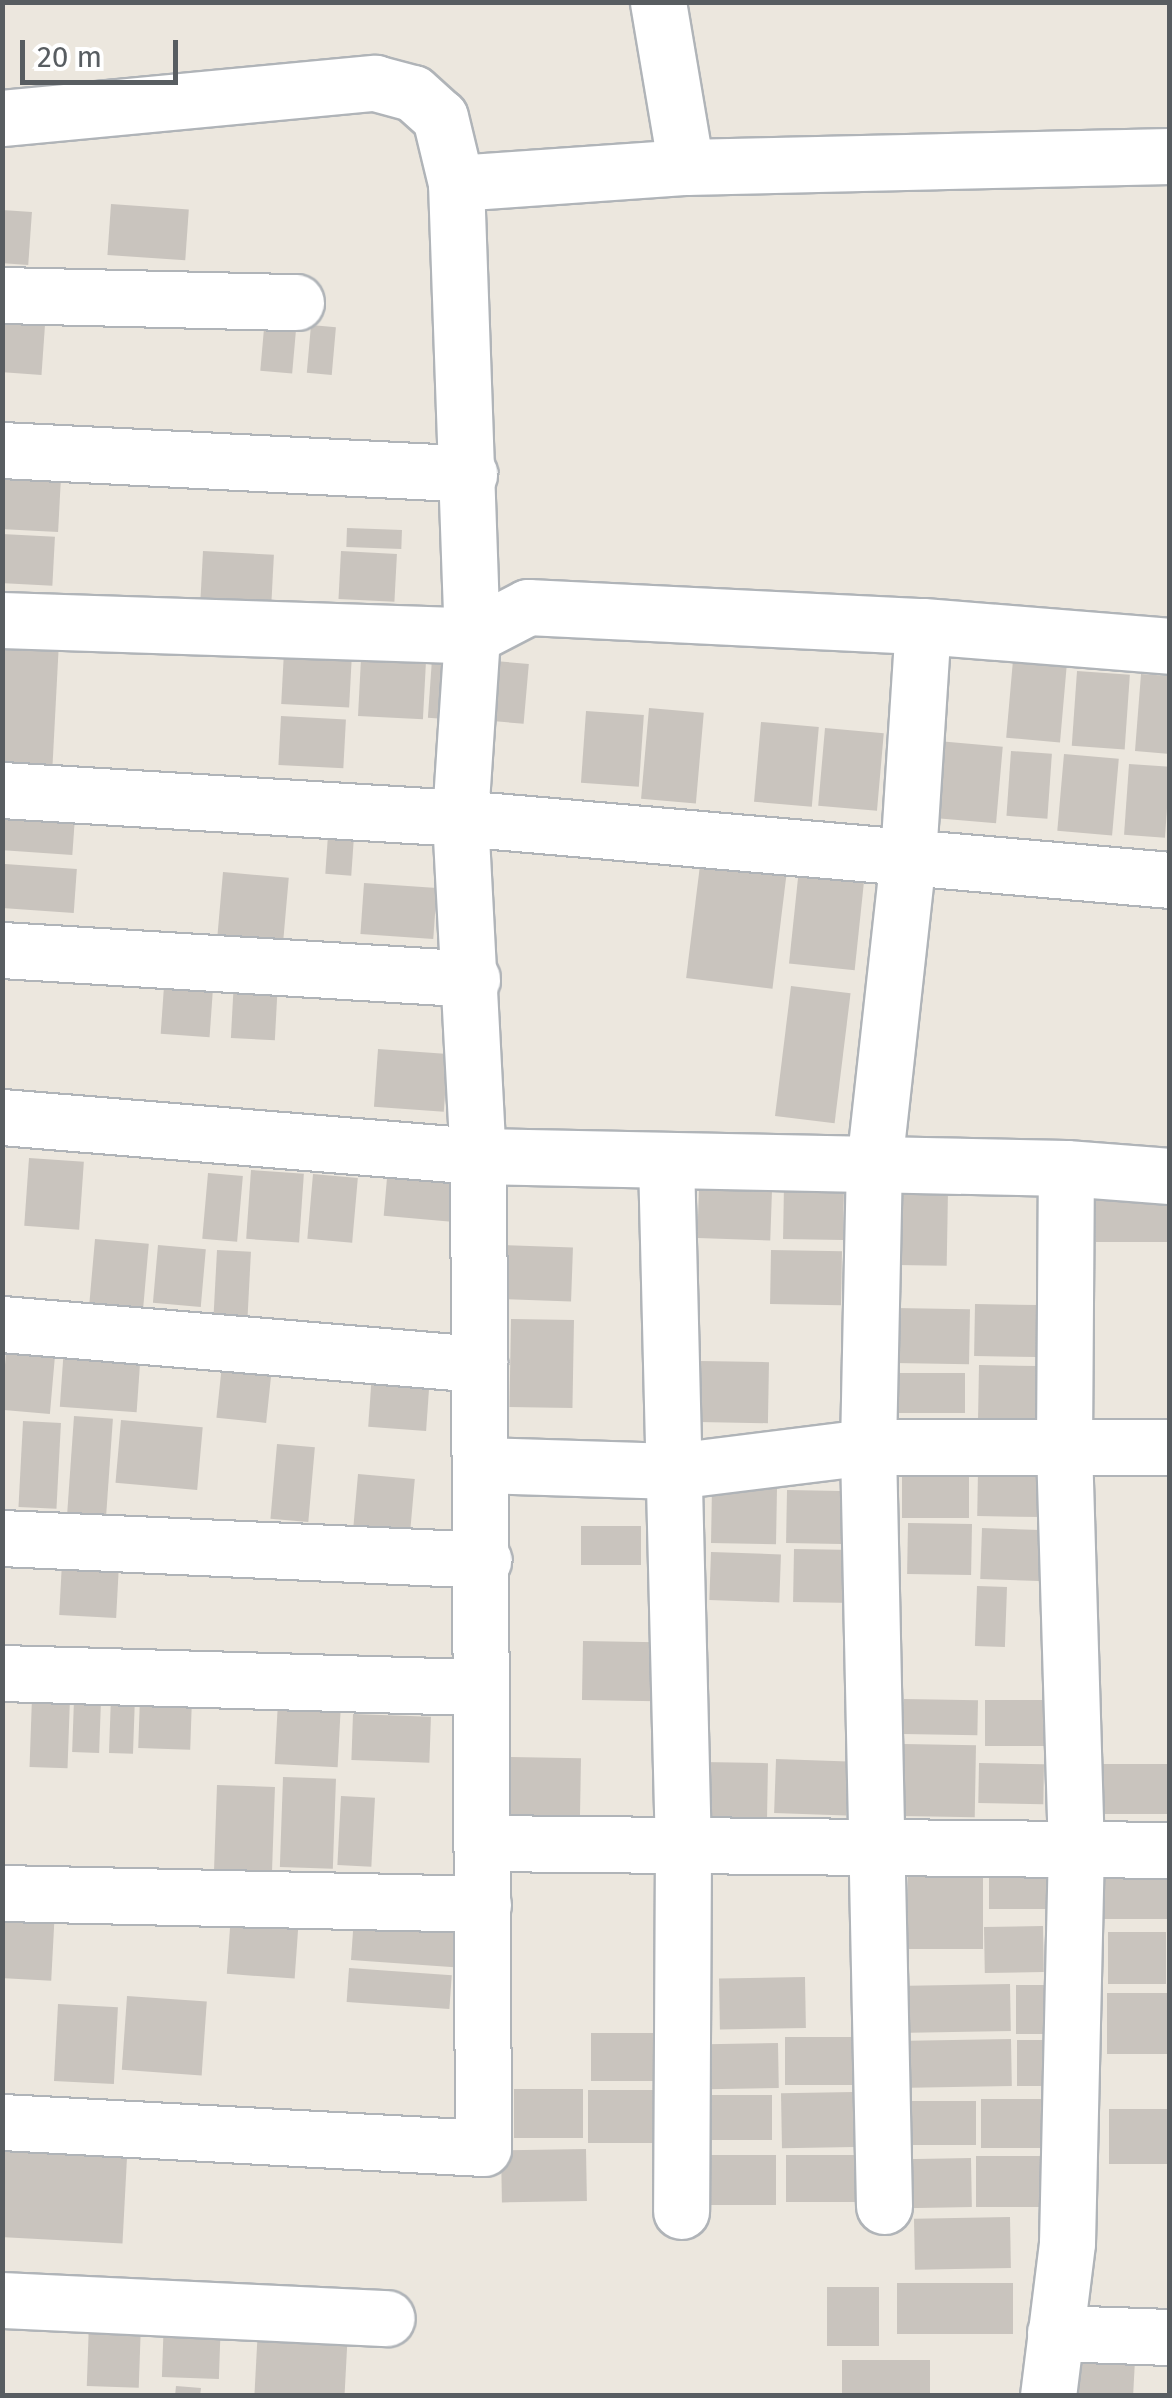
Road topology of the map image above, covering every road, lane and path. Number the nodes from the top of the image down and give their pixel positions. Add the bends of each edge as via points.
1 (658, 2) edge
2 (2, 118) edge
3 (1170, 156) edge
4 (686, 167) junction
5 (456, 183) junction
6 (2, 294) edge
7 (296, 302) dead end
8 (2, 450) edge
9 (468, 474) junction
10 (2, 620) edge
11 (923, 626) junction
12 (472, 636) junction
13 (1170, 646) edge
14 (2, 790) edge
15 (460, 818) junction
16 (908, 856) junction
17 (1170, 880) edge
18 (2, 950) edge
19 (472, 980) junction
20 (2, 1117) edge
21 (478, 1156) junction
22 (666, 1160) junction
23 (874, 1165) junction
24 (1066, 1168) junction
25 (1170, 1176) edge
26 (2, 1324) edge
27 (479, 1364) junction
28 (868, 1446) junction
29 (1064, 1446) junction
30 (1170, 1447) edge
31 (481, 1465) junction
32 (674, 1471) junction
33 (2, 1538) edge
34 (483, 1560) junction
35 (2, 1673) edge
36 (480, 1687) junction
37 (482, 1842) junction
38 (683, 1849) junction
39 (878, 1849) junction
40 (1170, 1850) edge
41 (1076, 1852) junction
42 (2, 1893) edge
43 (483, 1904) junction
44 (2, 2122) edge
45 (884, 2206) dead end
46 (680, 2211) dead end
47 (2, 2300) edge
48 (386, 2318) dead end
49 (1055, 2333) junction
50 (1170, 2336) edge
51 (1048, 2396) edge

1 - 4 street
2 - 5 street via 376,83 413,93 440,117
3 - 4 street
4 - 5 street
5 - 9 street
6 - 7 street
8 - 9 street
9 - 12 street
10 - 12 street
11 - 12 street via 528,607
11 - 13 street
11 - 16 street
12 - 15 street
14 - 15 street
15 - 16 street
15 - 19 street
16 - 17 street
16 - 23 street
18 - 19 street
19 - 21 street
20 - 21 street
21 - 22 street
21 - 27 street
22 - 23 street
22 - 32 street
23 - 24 street
23 - 28 street
24 - 25 street
24 - 29 street
26 - 27 street
27 - 31 street
28 - 29 street
28 - 32 street
28 - 39 street
29 - 30 street
29 - 41 street
31 - 32 street
31 - 34 street
32 - 38 street
33 - 34 street
34 - 36 street
35 - 36 street
36 - 37 street
37 - 38 street
37 - 43 street
38 - 39 street
38 - 46 street
39 - 41 street
39 - 45 street
40 - 41 street
41 - 49 street via 1067,2243
42 - 43 street
43 - 44 street via 483,2148
47 - 48 street
49 - 50 street
49 - 51 street

